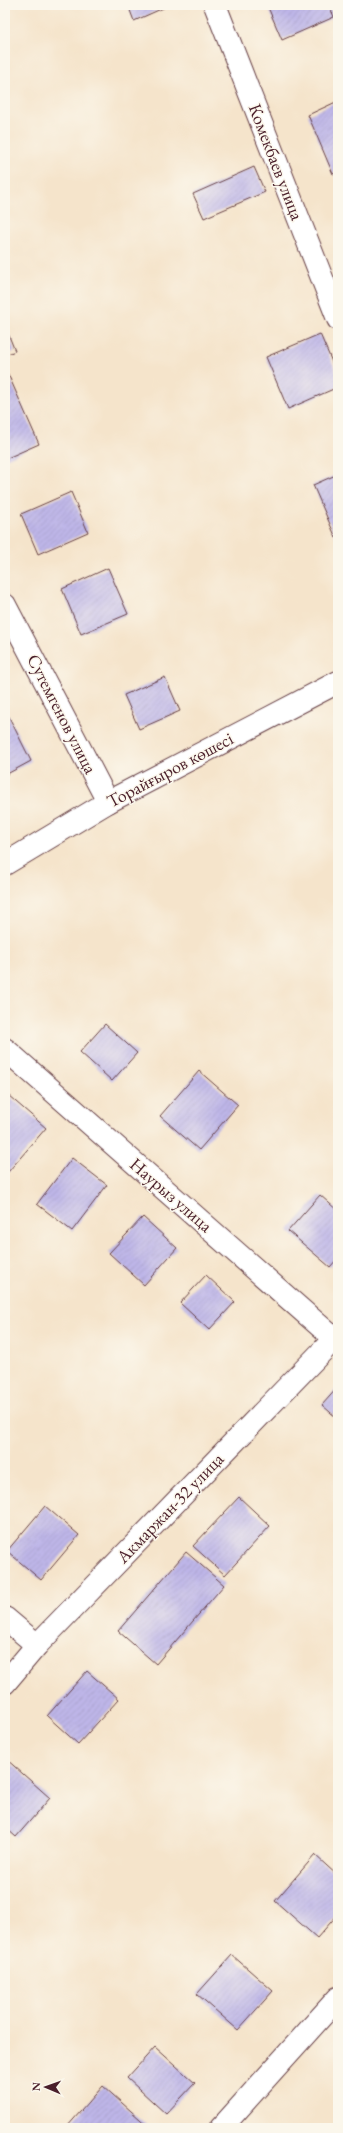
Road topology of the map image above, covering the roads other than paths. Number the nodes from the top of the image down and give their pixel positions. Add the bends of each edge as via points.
1 (215, 5) edge
2 (338, 319) edge
3 (5, 605) edge
4 (338, 682) edge
5 (108, 802) junction
6 (5, 864) edge
7 (5, 1049) edge
8 (337, 1339) edge
9 (5, 1618) edge
10 (37, 1645) junction
11 (5, 1683) edge
12 (338, 1998) edge
13 (221, 2128) edge

1 - 2 street, Комекбаев улица
3 - 5 street, Сутемгенов улица
4 - 5 street, Торайғыров көшесі
5 - 6 street, Торайғыров көшесі
7 - 8 street, Наурыз улица
8 - 10 street, Акмаржан-32 улица
9 - 10 street
10 - 11 street, Акмаржан-32 улица
12 - 13 street

